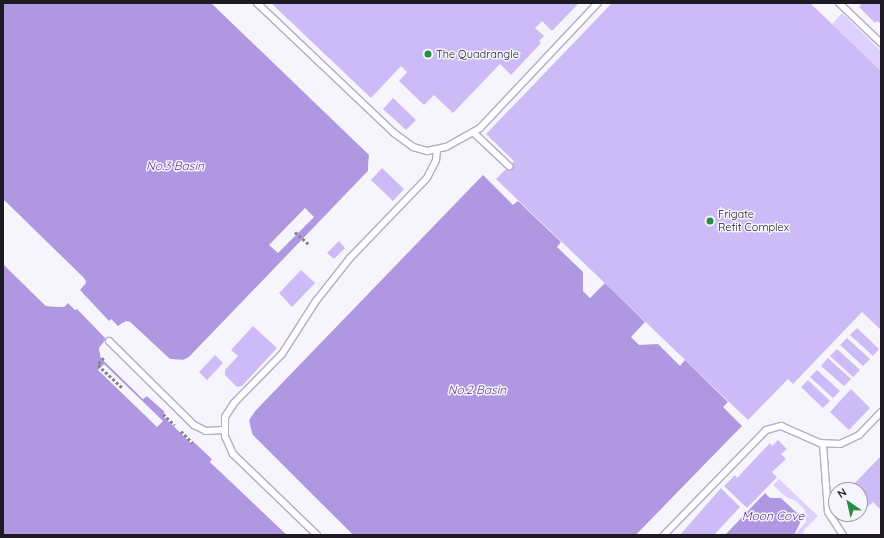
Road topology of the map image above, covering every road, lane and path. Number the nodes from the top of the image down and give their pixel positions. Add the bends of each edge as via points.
1 (257, 3) edge
2 (598, 3) edge
3 (839, 3) edge
4 (881, 43) edge
5 (473, 132) junction
6 (437, 150) junction
7 (509, 166) dead end
8 (295, 232) dead end
9 (310, 245) dead end
10 (109, 342) dead end
11 (104, 358) dead end
12 (123, 388) dead end
13 (881, 412) edge
14 (163, 414) dead end
15 (175, 425) dead end
16 (224, 430) junction
17 (181, 431) dead end
18 (193, 443) dead end
19 (823, 444) junction
20 (317, 535) edge
21 (664, 535) edge
22 (843, 535) edge

1 - 6 lane via 404,141 419,149
2 - 5 lane
3 - 4 lane
5 - 6 lane
5 - 7 lane
6 - 16 lane via 436,160 427,178 334,277 282,354 228,411
8 - 9 path
10 - 16 lane via 194,425 206,431
11 - 12 path via 98,365
13 - 19 lane via 850,441
14 - 15 path
16 - 20 lane via 237,458
17 - 18 path
19 - 21 lane via 781,426 766,430
19 - 22 lane via 828,512

